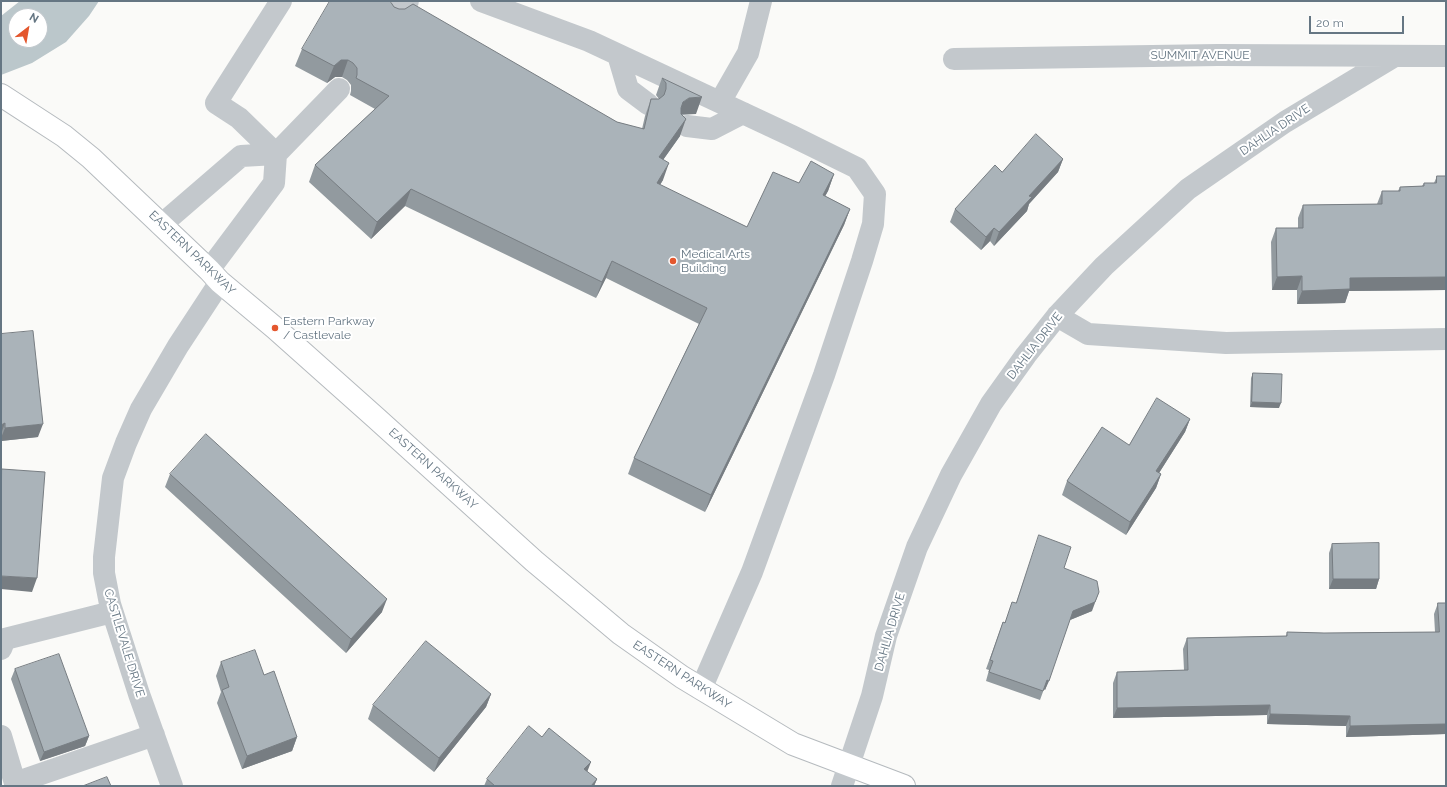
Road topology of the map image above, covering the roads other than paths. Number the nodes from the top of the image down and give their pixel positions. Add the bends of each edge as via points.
1 (281, 1) edge
2 (482, 1) edge
3 (761, 1) edge
4 (618, 55) junction
5 (1446, 56) edge
6 (1393, 57) junction
7 (954, 59) dead end
8 (339, 89) edge
9 (2, 95) edge
10 (720, 102) junction
11 (648, 104) edge
12 (743, 113) junction
13 (687, 126) edge
14 (276, 154) junction
15 (161, 224) junction
16 (214, 276) junction
17 (1057, 316) junction
18 (1446, 339) edge
19 (112, 612) junction
20 (1, 649) edge
21 (701, 689) junction
22 (154, 735) junction
23 (1, 736) edge
24 (848, 765) junction
25 (15, 785) edge
26 (172, 786) edge
27 (842, 786) edge
28 (904, 786) edge

1 - 14 street via 216,103 239,118
2 - 4 street via 589,41
3 - 10 street via 748,53
4 - 10 street
4 - 11 street via 628,88
5 - 6 street, SUMMIT AVENUE
6 - 7 street, SUMMIT AVENUE via 1218,55
6 - 17 street, DAHLIA DRIVE via 1285,122 1188,189 1104,266
8 - 14 street
9 - 15 main road, EASTERN PARKWAY via 64,136
10 - 12 street
12 - 13 street via 712,129
12 - 21 street via 857,168 875,194 874,224 824,375 752,572
14 - 15 street via 241,156
14 - 16 street, CASTLEVALE DRIVE via 274,183
15 - 16 main road, EASTERN PARKWAY
16 - 19 street, CASTLEVALE DRIVE via 178,346 141,409 113,478 104,557 104,573
16 - 21 main road, EASTERN PARKWAY via 534,561 621,634
17 - 18 street via 1088,334 1226,343
17 - 24 street, DAHLIA DRIVE via 991,404 951,475 917,547 886,636 872,696
19 - 20 street via 5,639
19 - 22 street, CASTLEVALE DRIVE
21 - 24 main road, EASTERN PARKWAY via 793,744
22 - 25 street
22 - 26 street, CASTLEVALE DRIVE
23 - 25 street
24 - 27 street, DAHLIA DRIVE
24 - 28 main road, EASTERN PARKWAY

